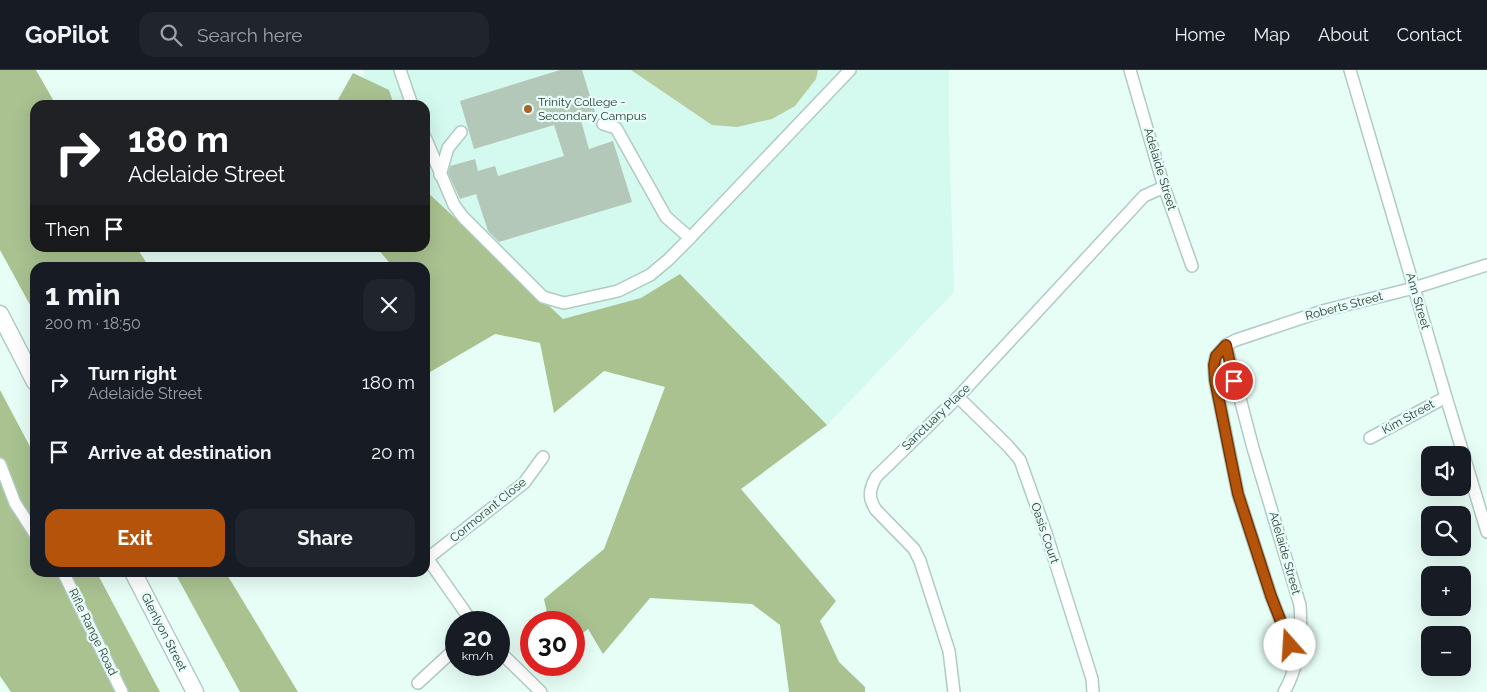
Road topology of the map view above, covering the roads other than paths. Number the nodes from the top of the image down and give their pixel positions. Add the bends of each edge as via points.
1 (400, 70) edge
2 (850, 70) edge
3 (1130, 70) edge
4 (1350, 70) edge
5 (410, 100) edge
6 (603, 124) dead end
7 (461, 132) dead end
8 (430, 150) edge
9 (440, 175) junction
10 (1164, 188) junction
11 (690, 238) junction
12 (1487, 265) edge
13 (1192, 266) dead end
14 (1414, 288) junction
15 (0, 314) edge
16 (1226, 345) junction
17 (30, 372) edge
18 (958, 397) junction
19 (1446, 397) junction
20 (1370, 438) dead end
21 (543, 457) dead end
22 (0, 464) edge
23 (30, 526) edge
24 (1487, 532) edge
25 (430, 553) edge
26 (430, 562) edge
27 (66, 577) edge
28 (136, 577) edge
29 (464, 611) edge
30 (445, 658) edge
31 (510, 662) edge
32 (1295, 665) junction
33 (418, 682) dead end
34 (122, 692) edge
35 (195, 692) edge
36 (541, 692) edge
37 (954, 692) edge
38 (1093, 692) edge
39 (1284, 692) edge

1 - 5 street
2 - 11 street
3 - 10 street, Adelaide Street
4 - 14 street, Ann Street
6 - 11 street via 616,128 666,217
7 - 9 street via 448,148
8 - 9 street
9 - 11 street via 463,217 543,297 564,303 618,290 650,275
10 - 13 street, Adelaide Street
10 - 18 street, Sanctuary Place via 1144,196
12 - 14 street, Roberts Street
14 - 16 street, Roberts Street via 1326,310
14 - 19 street, Ann Street
15 - 17 main road
16 - 32 street, Adelaide Street via 1252,448 1300,604
16 - 32 street, Adelaide Street via 1216,356 1214,365 1238,494
18 - 37 street, Sanctuary Place via 876,477 869,492 872,505 917,554 949,651
18 - 38 street, Oasis Court via 1020,460 1086,658
19 - 20 street, Kim Street
19 - 24 street, Ann Street
21 - 25 street, Cormorant Close via 524,483
22 - 23 street via 15,504
26 - 29 street
27 - 34 street, Rifle Range Road
28 - 35 main road, Glenlyon Street
30 - 33 street
31 - 36 street
32 - 39 street

